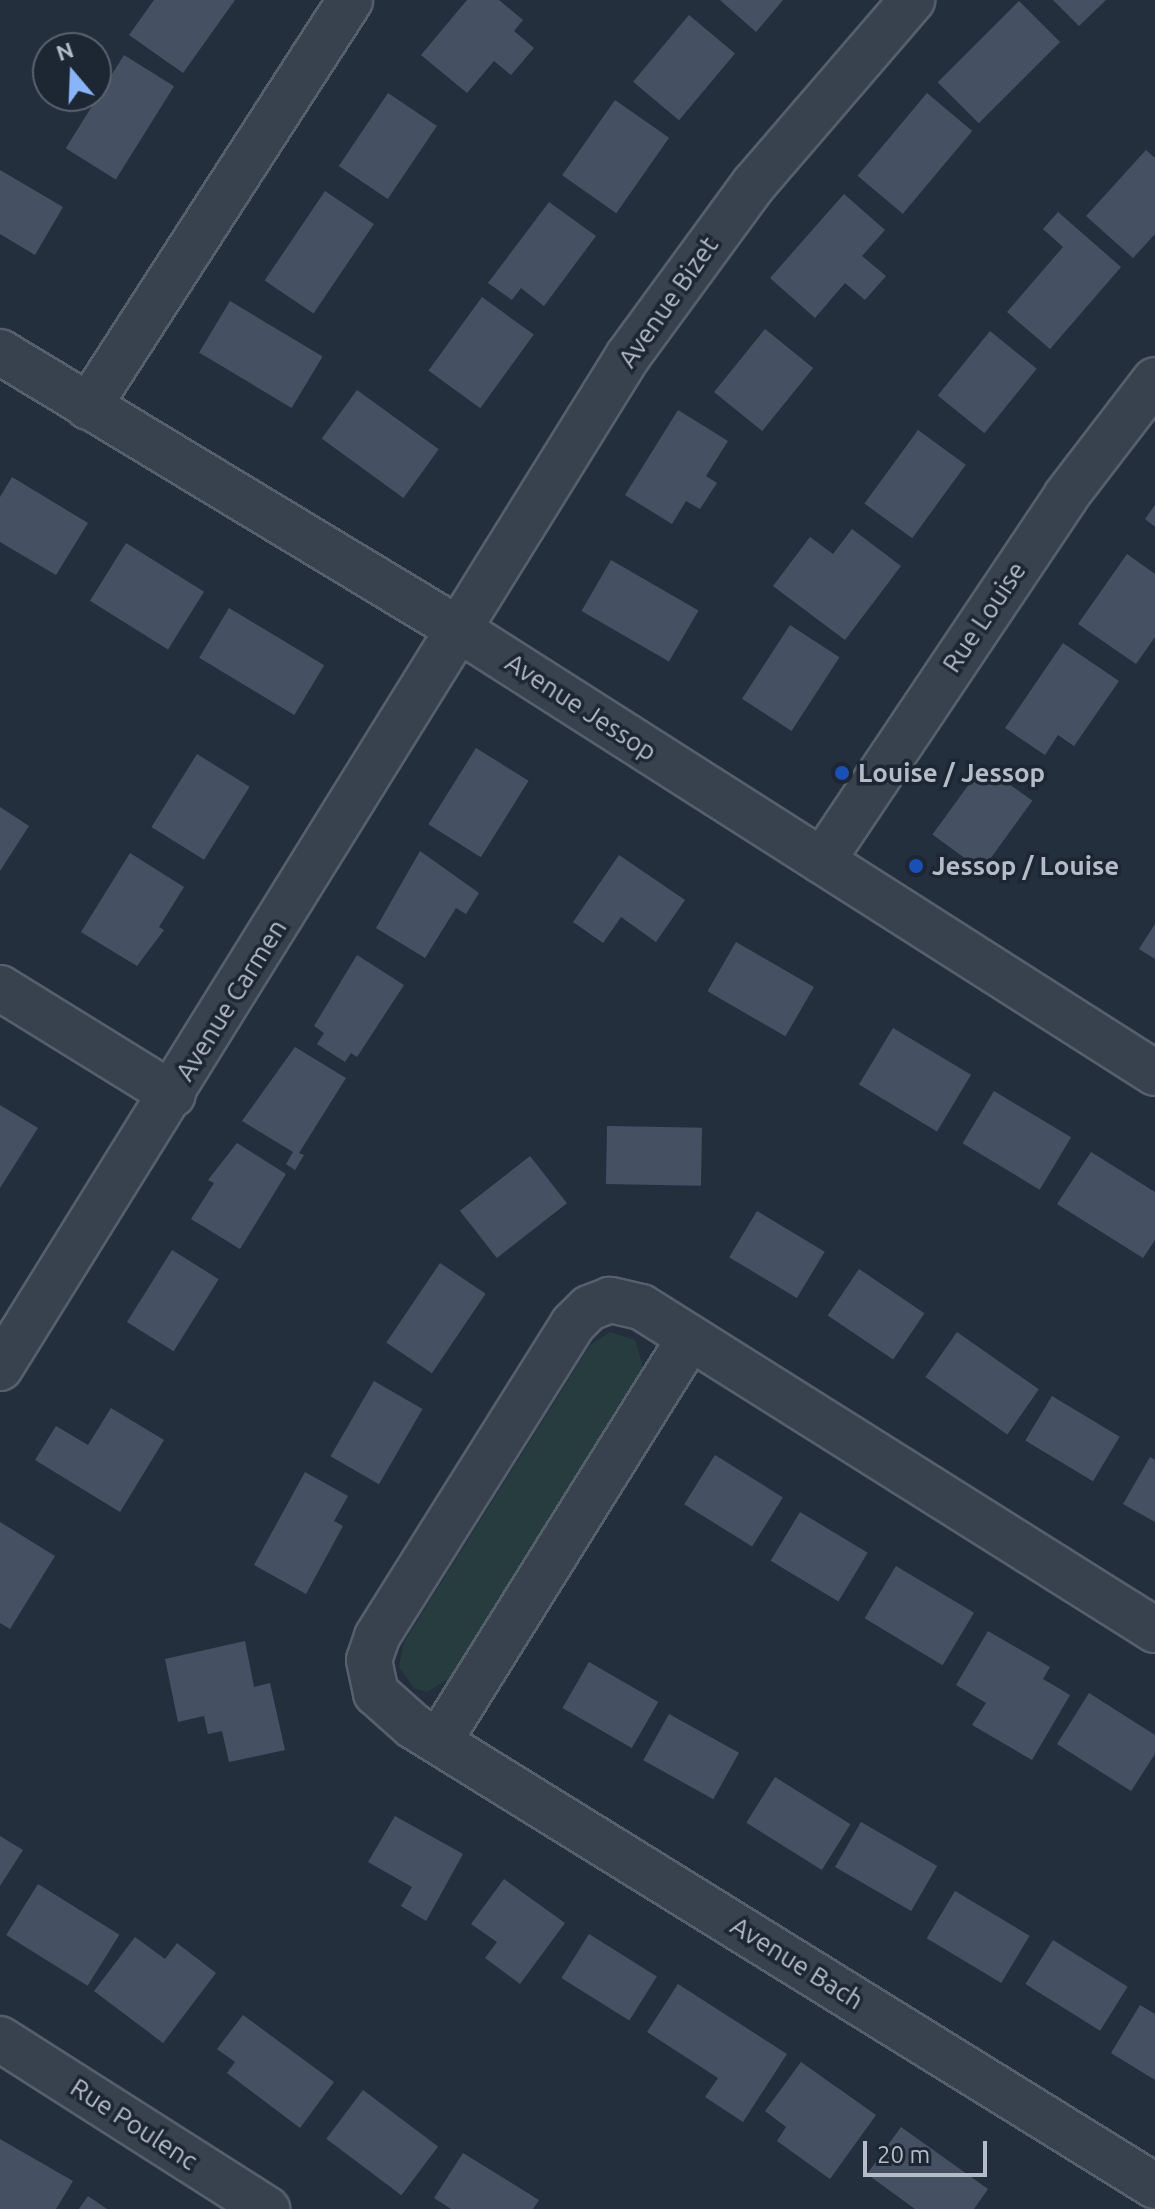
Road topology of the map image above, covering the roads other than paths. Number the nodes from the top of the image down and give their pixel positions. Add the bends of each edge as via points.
1 (350, 0) edge
2 (912, 0) edge
3 (0, 352) edge
4 (1155, 380) edge
5 (88, 407) junction
6 (458, 629) junction
7 (822, 861) junction
8 (0, 988) edge
9 (1155, 1073) edge
10 (173, 1095) junction
11 (689, 1339) junction
12 (0, 1368) edge
13 (1155, 1630) edge
14 (439, 1741) junction
15 (0, 2039) edge
16 (1155, 2186) edge
17 (267, 2209) edge

1 - 5 street via 246,154
2 - 6 street, Avenue Bizet via 754,184 686,274 600,399
3 - 5 street, Avenue Jessop
4 - 7 street, Rue Louise via 1066,496
5 - 6 street, Avenue Jessop
6 - 7 street, Avenue Jessop
6 - 10 street, Avenue Carmen
7 - 9 street, Avenue Jessop
8 - 10 street
10 - 12 street, Avenue Carmen
11 - 13 street, Avenue Bach
11 - 14 street
11 - 14 street, Avenue Bach via 631,1303 599,1303 581,1314 377,1637 369,1660 376,1693 391,1710
14 - 16 street, Avenue Bach
15 - 17 street, Rue Poulenc

